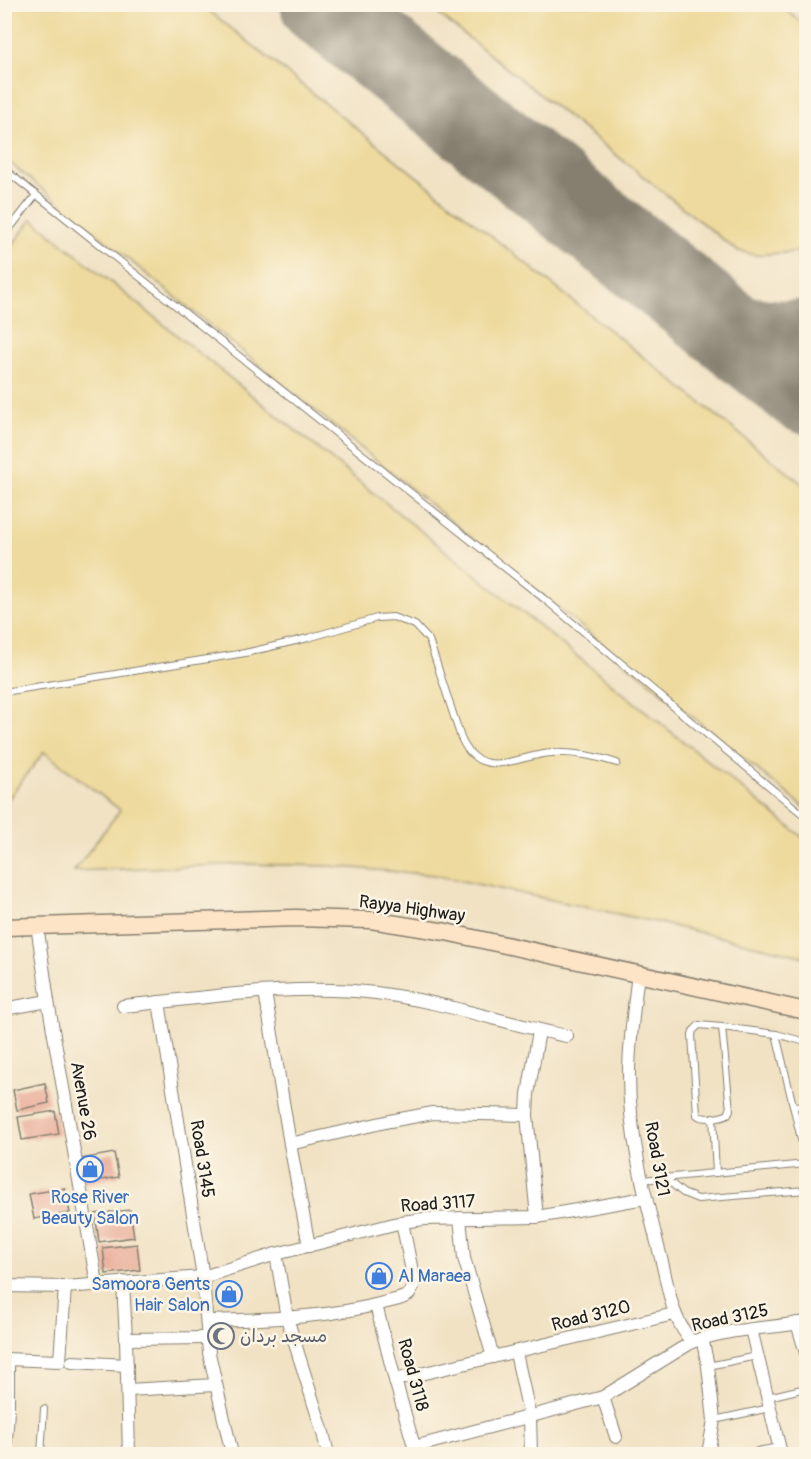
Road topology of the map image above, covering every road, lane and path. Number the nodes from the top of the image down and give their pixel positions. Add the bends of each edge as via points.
1 (4, 169) edge
2 (36, 195) junction
3 (4, 236) edge
4 (4, 692) edge
5 (617, 763) dead end
6 (807, 817) edge
7 (37, 925) junction
8 (4, 927) edge
9 (638, 974) junction
10 (265, 992) junction
11 (48, 1000) junction
12 (159, 1002) junction
13 (123, 1006) dead end
14 (4, 1009) edge
15 (807, 1011) edge
16 (722, 1027) junction
17 (539, 1031) junction
18 (776, 1034) junction
19 (567, 1036) dead end
20 (807, 1042) edge
21 (807, 1105) edge
22 (794, 1106) junction
23 (527, 1114) junction
24 (713, 1117) junction
25 (290, 1144) junction
26 (807, 1162) edge
27 (716, 1173) junction
28 (665, 1178) junction
29 (641, 1180) junction
30 (807, 1190) edge
31 (645, 1198) junction
32 (460, 1218) junction
33 (537, 1218) junction
34 (402, 1222) junction
35 (309, 1246) junction
36 (276, 1254) junction
37 (203, 1277) junction
38 (123, 1282) junction
39 (97, 1284) junction
40 (4, 1286) edge
41 (64, 1287) junction
42 (376, 1305) junction
43 (674, 1314) junction
44 (287, 1318) junction
45 (207, 1321) junction
46 (802, 1322) edge
47 (751, 1329) junction
48 (207, 1338) junction
49 (126, 1339) junction
50 (697, 1340) junction
51 (516, 1353) junction
52 (807, 1353) edge
53 (757, 1356) junction
54 (493, 1357) junction
55 (6, 1359) edge
56 (72, 1362) dead end
57 (127, 1365) junction
58 (708, 1366) junction
59 (395, 1380) junction
60 (215, 1385) junction
61 (807, 1388) edge
62 (128, 1390) junction
63 (603, 1397) junction
64 (769, 1403) junction
65 (44, 1409) dead end
66 (530, 1417) junction
67 (714, 1420) junction
68 (616, 1437) dead end
69 (415, 1451) edge
70 (780, 1452) edge
71 (5, 1453) edge
72 (41, 1454) edge
73 (129, 1455) edge
74 (232, 1455) edge
75 (328, 1455) edge
76 (531, 1455) edge
77 (708, 1455) edge
78 (758, 1455) edge

1 - 2 lane
2 - 3 lane
2 - 6 lane via 543,598
4 - 5 lane via 245,653 393,617 415,625 429,640 461,738 478,760 496,765 566,753
7 - 8 main road, Rayya Highway
7 - 9 main road, Rayya Highway via 296,918 371,920 446,932
7 - 11 street, Avenue 26
9 - 15 main road, Rayya Highway
9 - 29 street, Road 3121 via 629,1071
10 - 12 street
10 - 17 street via 375,993
10 - 25 street
11 - 14 street
11 - 39 street, Avenue 26
12 - 13 street
12 - 37 street, Road 3145
16 - 18 lane
16 - 24 lane via 730,1112 724,1117
16 - 24 lane via 699,1025 692,1035 697,1115
17 - 19 street
17 - 23 street
18 - 20 lane
18 - 22 lane
21 - 22 lane
22 - 26 lane
23 - 25 street via 433,1113
23 - 33 street
24 - 27 lane
25 - 35 street
26 - 27 lane
27 - 28 lane
28 - 29 lane
28 - 30 lane via 698,1199
29 - 31 street, Road 3121
31 - 33 street, Road 3117
31 - 43 street, Road 3121
32 - 33 street, Road 3117
32 - 34 street, Road 3117
32 - 54 street via 464,1258
34 - 35 street, Road 3117
34 - 42 street via 413,1288 403,1298
35 - 36 street, Road 3117
36 - 37 street, Road 3117
36 - 44 street
37 - 38 street, Road 3117
37 - 45 street, Road 3145
38 - 39 street, Road 3117
38 - 49 street
39 - 41 street, Road 3117
40 - 41 street, Road 3117
41 - 55 street via 60,1361
42 - 44 street
42 - 59 street, Road 3118
43 - 50 street, Road 3121 via 684,1334
43 - 51 street, Road 3120
44 - 45 street
44 - 75 street
45 - 48 street, Road 3145
46 - 47 street, Road 3125
46 - 52 street
47 - 50 street, Road 3125
47 - 53 street
48 - 49 street
48 - 60 street, Road 3145
49 - 57 street
50 - 58 street
50 - 63 street, Road 3125
51 - 54 street, Road 3120
51 - 66 street
53 - 58 lane
53 - 64 street
54 - 59 street, Road 3120
55 - 71 street
56 - 57 street
57 - 62 street
58 - 67 street
59 - 69 street, Road 3118
60 - 62 street
60 - 74 street, Road 3145
61 - 64 lane
62 - 73 street
63 - 66 street, Road 3125
63 - 68 street
64 - 67 lane
64 - 70 street
65 - 72 lane
66 - 69 street, Road 3125
66 - 76 street
67 - 77 street
70 - 78 street
71 - 72 lane

